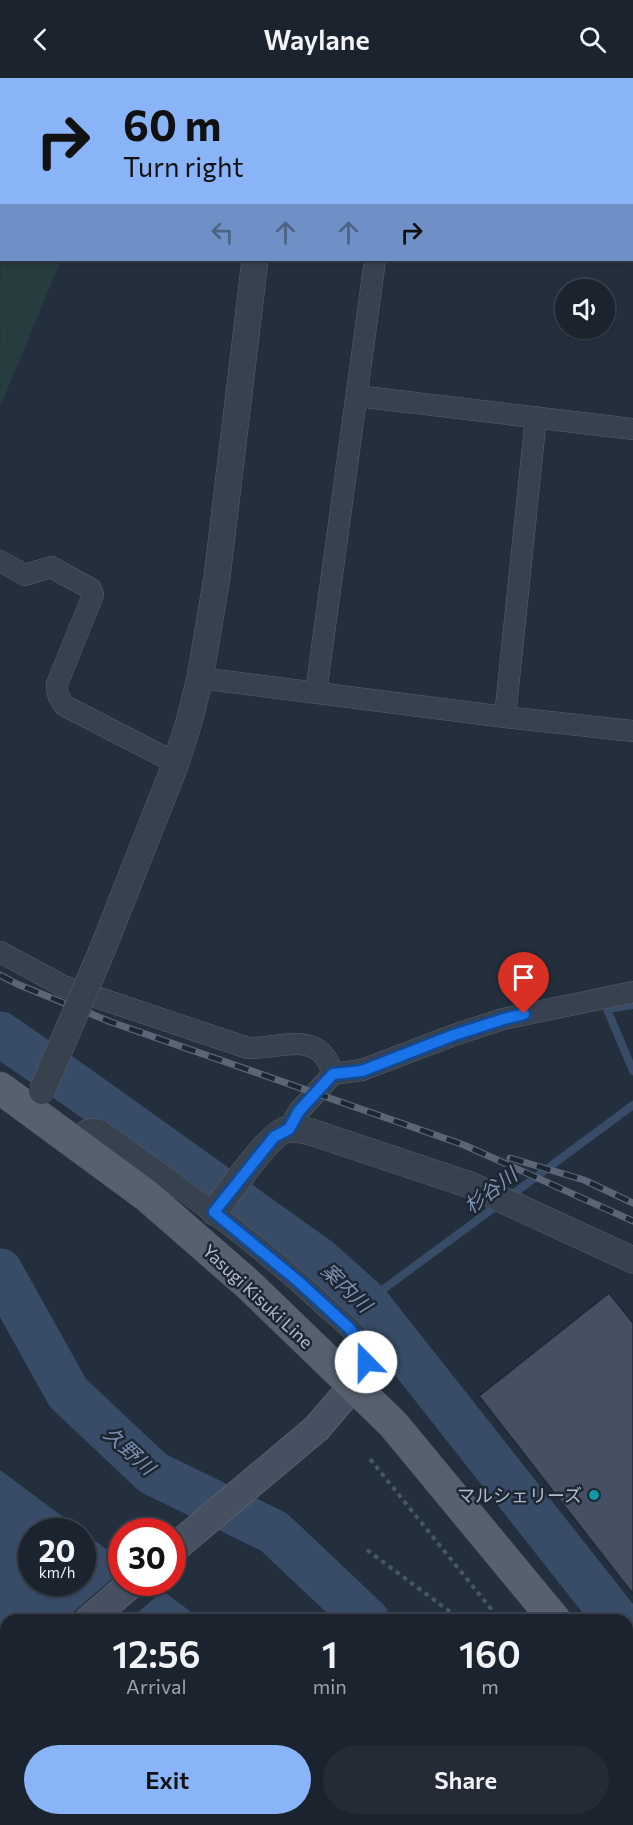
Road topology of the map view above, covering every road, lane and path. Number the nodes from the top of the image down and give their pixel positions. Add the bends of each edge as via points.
1 (255, 261) edge
2 (375, 261) edge
3 (357, 396) junction
4 (536, 417) junction
5 (633, 429) edge
6 (0, 561) edge
7 (200, 678) junction
8 (316, 693) junction
9 (505, 717) junction
10 (633, 731) edge
11 (176, 763) junction
12 (0, 952) edge
13 (633, 992) edge
14 (333, 1074) junction
15 (0, 1088) edge
16 (38, 1101) junction
17 (289, 1129) junction
18 (75, 1142) junction
19 (225, 1198) junction
20 (633, 1260) edge
21 (352, 1387) junction
22 (370, 1459) dead end
23 (186, 1538) edge
24 (368, 1550) dead end
25 (117, 1596) edge
26 (96, 1614) edge
27 (453, 1614) edge
28 (495, 1614) edge
29 (550, 1614) edge

1 - 7 street via 217,577
2 - 3 street
3 - 4 street
3 - 8 street
4 - 5 street
4 - 9 street
6 - 11 street via 25,575 51,567 91,589 93,595 57,684 58,696 65,706
7 - 8 street
7 - 11 street
8 - 9 street
9 - 10 street
11 - 16 street, bridge
12 - 14 street via 63,986 248,1048 312,1046 326,1057
13 - 14 street via 504,1019 362,1071
14 - 17 street via 299,1111
15 - 16 main road, Yasugi Kisuki Line
16 - 18 main road, Yasugi Kisuki Line
17 - 19 street via 274,1137
17 - 20 street via 311,1132 470,1185
18 - 19 street via 89,1128 101,1131
18 - 21 main road, Yasugi Kisuki Line via 147,1196 249,1285
19 - 21 street via 299,1282 358,1339 366,1362
21 - 23 main road via 317,1428
21 - 29 main road, Yasugi Kisuki Line via 393,1425
22 - 28 path
24 - 27 path
25 - 26 main road

